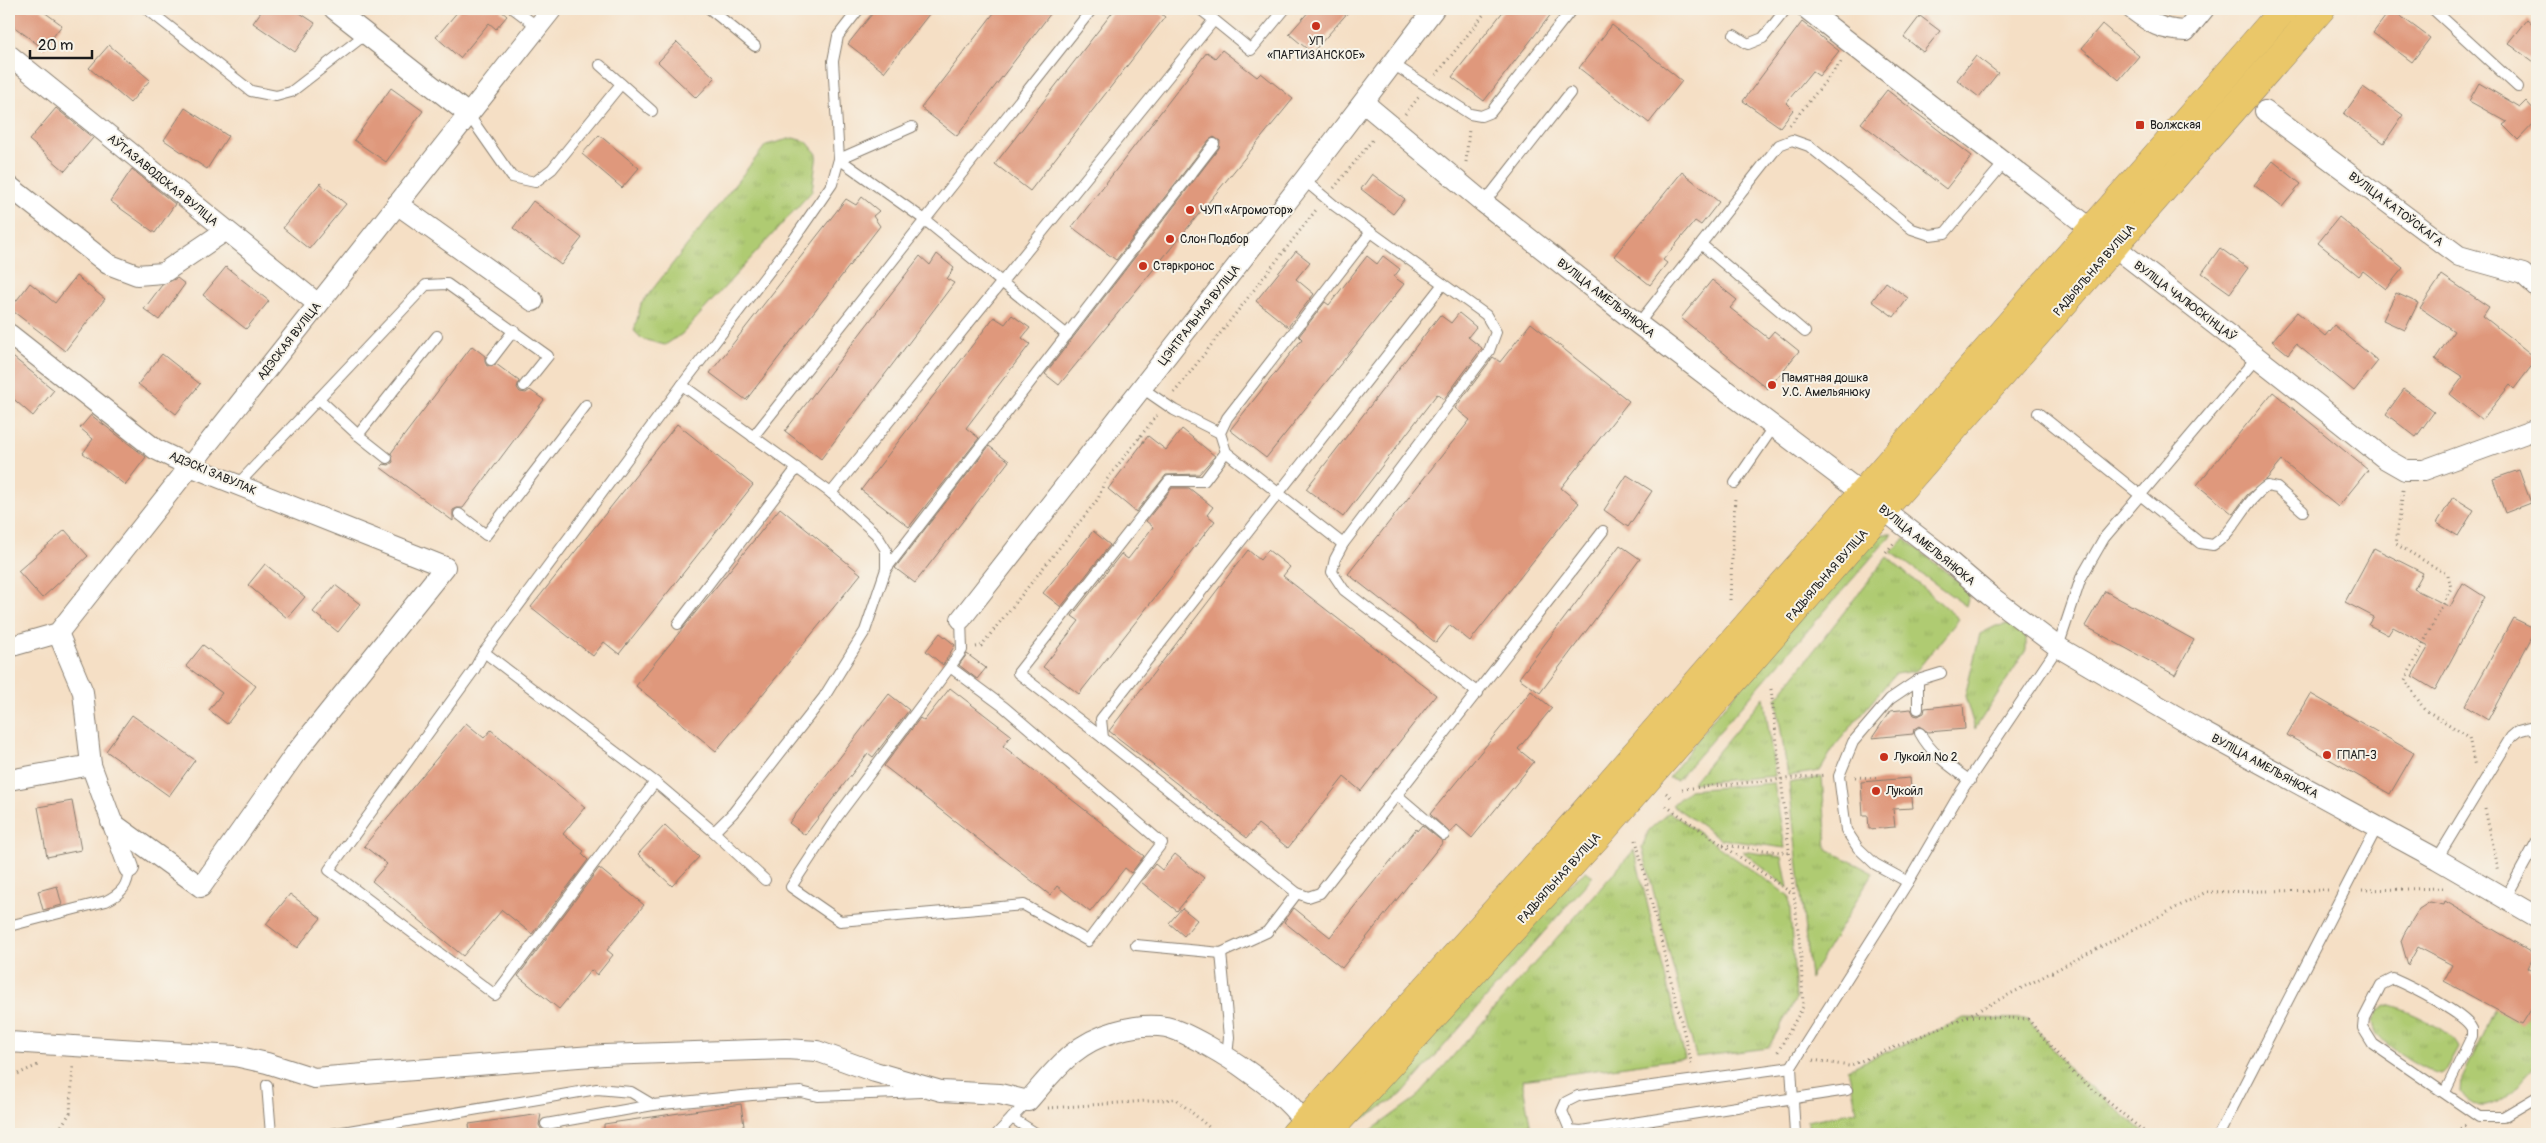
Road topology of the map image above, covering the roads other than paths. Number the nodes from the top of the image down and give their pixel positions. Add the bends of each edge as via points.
1 (147, 9) edge
2 (334, 9) edge
3 (514, 9) edge
4 (552, 9) edge
5 (710, 9) edge
6 (859, 9) edge
7 (1092, 9) edge
8 (1200, 9) edge
9 (1285, 9) edge
10 (1434, 9) edge
11 (1572, 9) edge
12 (1786, 9) edge
13 (1808, 9) edge
14 (2132, 9) edge
15 (2204, 9) edge
16 (2284, 9) edge
17 (2321, 9) edge
18 (2432, 9) edge
19 (1214, 20) junction
20 (538, 27) junction
21 (366, 34) junction
22 (1734, 35) dead end
23 (754, 46) dead end
24 (9, 55) edge
25 (1393, 64) junction
26 (600, 65) dead end
27 (621, 84) junction
28 (2518, 87) dead end
29 (1570, 93) dead end
30 (1364, 103) junction
31 (652, 111) dead end
32 (2265, 111) dead end
33 (468, 114) junction
34 (912, 127) dead end
35 (1214, 144) dead end
36 (839, 159) junction
37 (2004, 163) junction
38 (1304, 180) junction
39 (9, 186) edge
40 (1484, 202) junction
41 (397, 204) junction
42 (925, 220) junction
43 (2090, 230) junction
44 (225, 231) junction
45 (1371, 232) junction
46 (1702, 245) junction
47 (2114, 247) junction
48 (1000, 281) junction
49 (1443, 284) junction
50 (2537, 287) edge
51 (533, 301) dead end
52 (318, 304) junction
53 (1638, 324) junction
54 (514, 330) junction
55 (1805, 332) dead end
56 (9, 334) edge
57 (1067, 335) junction
58 (437, 336) dead end
59 (2258, 356) junction
60 (491, 360) dead end
61 (682, 385) junction
62 (524, 386) dead end
63 (1142, 388) junction
64 (319, 399) junction
65 (586, 405) dead end
66 (2038, 413) dead end
67 (1774, 426) junction
68 (2537, 429) edge
69 (1220, 433) junction
70 (358, 435) junction
71 (753, 436) junction
72 (1226, 452) junction
73 (387, 458) dead end
74 (190, 466) junction
75 (797, 468) junction
76 (239, 483) junction
77 (1735, 484) road end
78 (831, 493) junction
79 (1278, 495) junction
80 (2142, 495) junction
81 (1874, 502) junction
82 (2304, 512) dead end
83 (459, 514) dead end
84 (1603, 531) dead end
85 (1343, 544) junction
86 (886, 569) junction
87 (961, 619) joint
88 (678, 624) dead end
89 (58, 633) junction
90 (9, 647) edge
91 (2058, 647) junction
92 (484, 652) junction
93 (950, 666) junction
94 (1941, 673) dead end
95 (1918, 680) junction
96 (1478, 693) junction
97 (1918, 709) dead end
98 (2537, 732) edge
99 (1920, 733) dead end
100 (1103, 738) junction
101 (91, 765) junction
102 (9, 780) edge
103 (1970, 781) junction
104 (655, 782) junction
105 (1397, 795) junction
106 (111, 822) junction
107 (2376, 827) junction
108 (714, 832) junction
109 (1444, 835) dead end
110 (2537, 841) edge
111 (2437, 859) junction
112 (129, 868) joint
113 (764, 880) dead end
114 (1908, 882) junction
115 (1297, 893) junction
116 (2505, 899) junction
117 (2537, 917) edge
118 (9, 926) edge
119 (1136, 945) dead end
120 (1221, 953) junction
121 (9, 1042) edge
122 (1227, 1056) junction
123 (1791, 1067) junction
124 (267, 1085) dead end
125 (1847, 1090) dead end
126 (941, 1091) junction
127 (2445, 1092) junction
128 (2537, 1097) edge
129 (1792, 1099) junction
130 (1028, 1100) junction
131 (653, 1105) junction
132 (1012, 1118) junction
133 (546, 1124) dead end
134 (1309, 1131) edge
135 (272, 1134) edge
136 (331, 1134) edge
137 (997, 1134) edge
138 (1037, 1134) edge
139 (1796, 1134) edge
140 (2219, 1134) edge

1 - 21 lane via 251,91 276,96 291,92
2 - 21 street
3 - 20 lane
4 - 20 street, АДЭСКАЯ ВУЛІЦА
5 - 23 lane
6 - 36 lane via 838,36 833,61
7 - 42 lane
8 - 19 lane
9 - 19 lane via 1251,50
10 - 25 street, ЦЭНТРАЛЬНАЯ ВУЛІЦА
11 - 25 lane via 1491,112 1481,116 1470,114
12 - 22 lane via 1764,38 1748,44
13 - 37 street, ВУЛІЦА ЧАЛЮСКІНЦАЎ
14 - 15 street via 2153,25 2186,31
16 - 43 main road, РАДЫЯЛЬНАЯ ВУЛІЦА
17 - 47 main road, РАДЫЯЛЬНАЯ ВУЛІЦА
18 - 28 lane
19 - 48 lane
20 - 33 street, АДЭСКАЯ ВУЛІЦА
21 - 33 street
24 - 44 street, АЎТАЗАВОДСКАЯ ВУЛІЦА
25 - 30 street, ЦЭНТРАЛЬНАЯ ВУЛІЦА
26 - 27 lane
27 - 31 lane
27 - 33 lane via 552,169 535,182 512,177
29 - 40 lane
30 - 38 street, ЦЭНТРАЛЬНАЯ ВУЛІЦА
30 - 40 street, ВУЛІЦА АМЕЛЬЯНЮКА
32 - 50 street, ВУЛІЦА КАТОЎСКАГА via 2459,256 2523,274
33 - 41 street, АДЭСКАЯ ВУЛІЦА
34 - 36 lane
35 - 57 lane
36 - 42 lane
36 - 61 lane via 832,184 794,239
37 - 43 street, ВУЛІЦА ЧАЛЮСКІНЦАЎ
37 - 46 lane via 1945,232 1930,235 1912,229 1809,146 1792,140 1779,145
38 - 45 lane
38 - 63 street, ЦЭНТРАЛЬНАЯ ВУЛІЦА
39 - 44 street via 108,264 137,276 163,272
40 - 53 street, ВУЛІЦА АМЕЛЬЯНЮКА
41 - 51 street
41 - 52 street, АДЭСКАЯ ВУЛІЦА
42 - 48 lane
42 - 71 lane
43 - 47 street, ВУЛІЦА ЧАЛЮСКІНЦАЎ
43 - 81 main road, РАДЫЯЛЬНАЯ ВУЛІЦА
44 - 52 street, АЎТАЗАВОДСКАЯ ВУЛІЦА
45 - 49 lane
45 - 69 lane via 1227,418
46 - 53 lane
46 - 55 lane
47 - 59 street, ВУЛІЦА ЧАЛЮСКІНЦАЎ
47 - 81 main road, РАДЫЯЛЬНАЯ ВУЛІЦА
48 - 57 lane
48 - 78 lane
49 - 79 lane
49 - 85 lane via 1486,315 1496,332 1489,351
52 - 74 street, АДЭСКАЯ ВУЛІЦА
53 - 67 street, ВУЛІЦА АМЕЛЬЯНЮКА
54 - 60 lane
54 - 62 lane via 548,356
54 - 64 lane via 447,284 426,285
56 - 74 street, АДЭСКІ ЗАВУЛАК via 156,449
57 - 86 lane
58 - 70 lane
59 - 68 street, ВУЛІЦА ЧАЛЮСКІНЦАЎ via 2384,458 2405,470 2424,470
59 - 80 lane
61 - 71 lane
61 - 92 lane
63 - 69 lane via 1174,410
63 - 87 street, ЦЭНТРАЛЬНАЯ ВУЛІЦА
64 - 70 lane
64 - 76 lane
65 - 83 lane via 486,535
66 - 80 lane
67 - 77 lane
67 - 81 street, ВУЛІЦА АМЕЛЬЯНЮКА
69 - 72 lane
70 - 73 lane
71 - 75 lane
72 - 79 lane
72 - 100 lane via 1204,481 1169,482 1018,673
74 - 76 street, АДЭСКІ ЗАВУЛАК
74 - 89 street, АДЭСКАЯ ВУЛІЦА
75 - 78 lane
75 - 88 lane
76 - 106 street, АДЭСКІ ЗАВУЛАК via 445,566 294,754 201,887
78 - 86 lane via 876,534 886,550
79 - 85 lane
79 - 100 lane via 1101,719
80 - 82 lane via 2200,543 2213,545 2223,539 2257,493 2267,486 2277,488
80 - 91 lane via 2116,522 2086,570
81 - 91 street, ВУЛІЦА АМЕЛЬЯНЮКА
81 - 134 main road, РАДЫЯЛЬНАЯ ВУЛІЦА via 1582,815
84 - 96 lane
85 - 96 lane via 1332,572 1344,590
86 - 108 lane via 866,630 824,697 733,813
87 - 93 lane via 962,650
89 - 90 street
89 - 101 street via 83,692
91 - 103 lane
91 - 107 street, ВУЛІЦА АМЕЛЬЯНЮКА via 2202,732
92 - 104 lane
92 - 104 lane via 329,870 495,995
93 - 93 lane via 837,817 791,887 840,921 1024,905 1088,941 1162,843 1004,707
94 - 95 lane
95 - 97 lane
95 - 114 lane via 1890,699 1853,742 1839,776 1846,830 1858,848 1876,864
96 - 105 lane
98 - 111 lane via 2529,728 2518,731 2511,738
99 - 103 lane via 1933,752
100 - 115 lane
101 - 102 street
101 - 106 street
103 - 114 lane
104 - 108 lane
105 - 109 lane
105 - 115 lane via 1320,893 1308,897
106 - 112 street
107 - 111 street, ВУЛІЦА АМЕЛЬЯНЮКА
107 - 140 lane
108 - 113 lane
110 - 116 lane
111 - 116 street, ВУЛІЦА АМЕЛЬЯНЮКА
112 - 118 lane via 128,882 120,894 106,901
114 - 123 lane
115 - 120 lane via 1267,932
116 - 117 street, ВУЛІЦА АМЕЛЬЯНЮКА
119 - 120 lane
120 - 122 lane via 1230,1037
121 - 126 street via 234,1056 314,1078 604,1055 786,1049 817,1051
122 - 130 street via 1166,1027 1135,1027 1096,1040 1073,1053
122 - 134 street via 1269,1087
123 - 129 lane
123 - 129 lane via 1578,1096 1566,1102 1562,1111 1570,1130 1581,1131
124 - 135 lane
125 - 129 lane
126 - 130 street via 1000,1094
126 - 131 lane via 818,1096 801,1092
127 - 127 lane via 2374,1044 2363,1028 2364,1018 2381,985 2393,979 2405,984 2462,1018 2472,1028 2472,1036
127 - 128 lane via 2479,1117 2503,1117
129 - 139 lane
130 - 132 lane
131 - 133 lane
131 - 136 lane via 631,1092 598,1089
132 - 137 lane
132 - 138 lane

